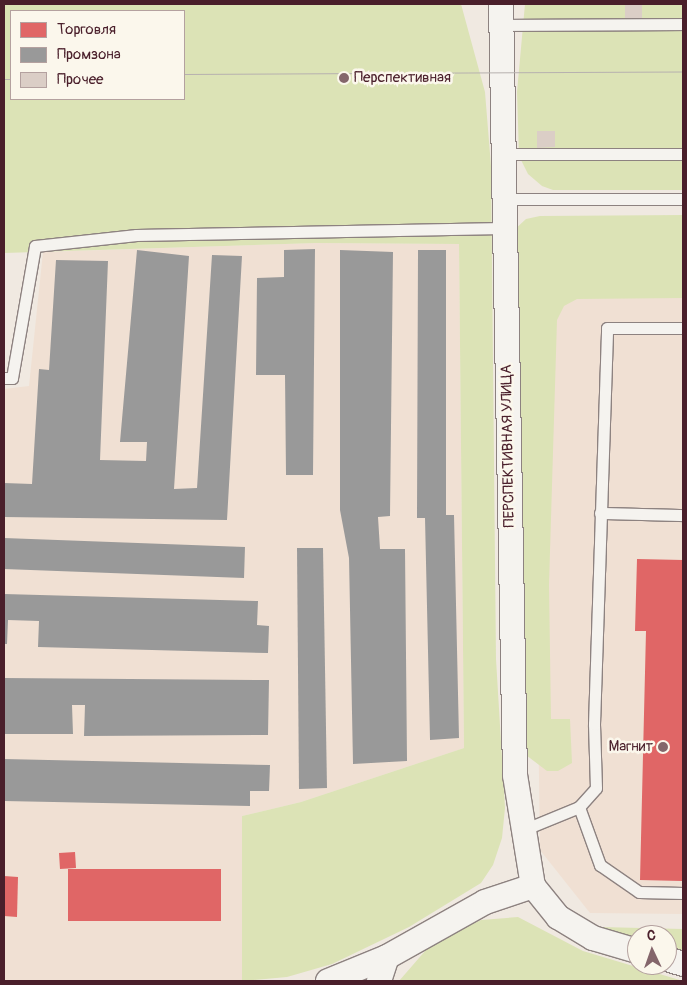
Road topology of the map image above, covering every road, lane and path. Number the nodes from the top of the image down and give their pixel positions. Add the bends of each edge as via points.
1 (501, 15) edge
2 (683, 24) edge
3 (503, 154) junction
4 (683, 154) edge
5 (504, 199) junction
6 (683, 199) edge
7 (503, 228) junction
8 (683, 328) edge
9 (4, 378) edge
10 (600, 514) junction
11 (683, 515) edge
12 (579, 807) junction
13 (523, 830) junction
14 (533, 886) junction
15 (683, 893) edge
16 (627, 948) edge
17 (386, 957) junction
18 (328, 981) edge
19 (379, 981) edge

1 - 2 lane
1 - 3 street, ПЕРСПЕКТИВНАЯ УЛИЦА
3 - 4 lane
3 - 5 street, ПЕРСПЕКТИВНАЯ УЛИЦА
5 - 6 lane
5 - 7 street, ПЕРСПЕКТИВНАЯ УЛИЦА
7 - 9 lane via 136,235 35,246 12,378
7 - 13 street, ПЕРСПЕКТИВНАЯ УЛИЦА via 515,775
8 - 10 lane via 607,328
10 - 11 lane
10 - 12 lane via 596,788
12 - 13 lane
12 - 15 lane via 600,865 640,892
13 - 14 street, ПЕРСПЕКТИВНАЯ УЛИЦА
14 - 16 street via 558,917 593,938
14 - 17 street via 484,902
17 - 18 street
17 - 19 street

